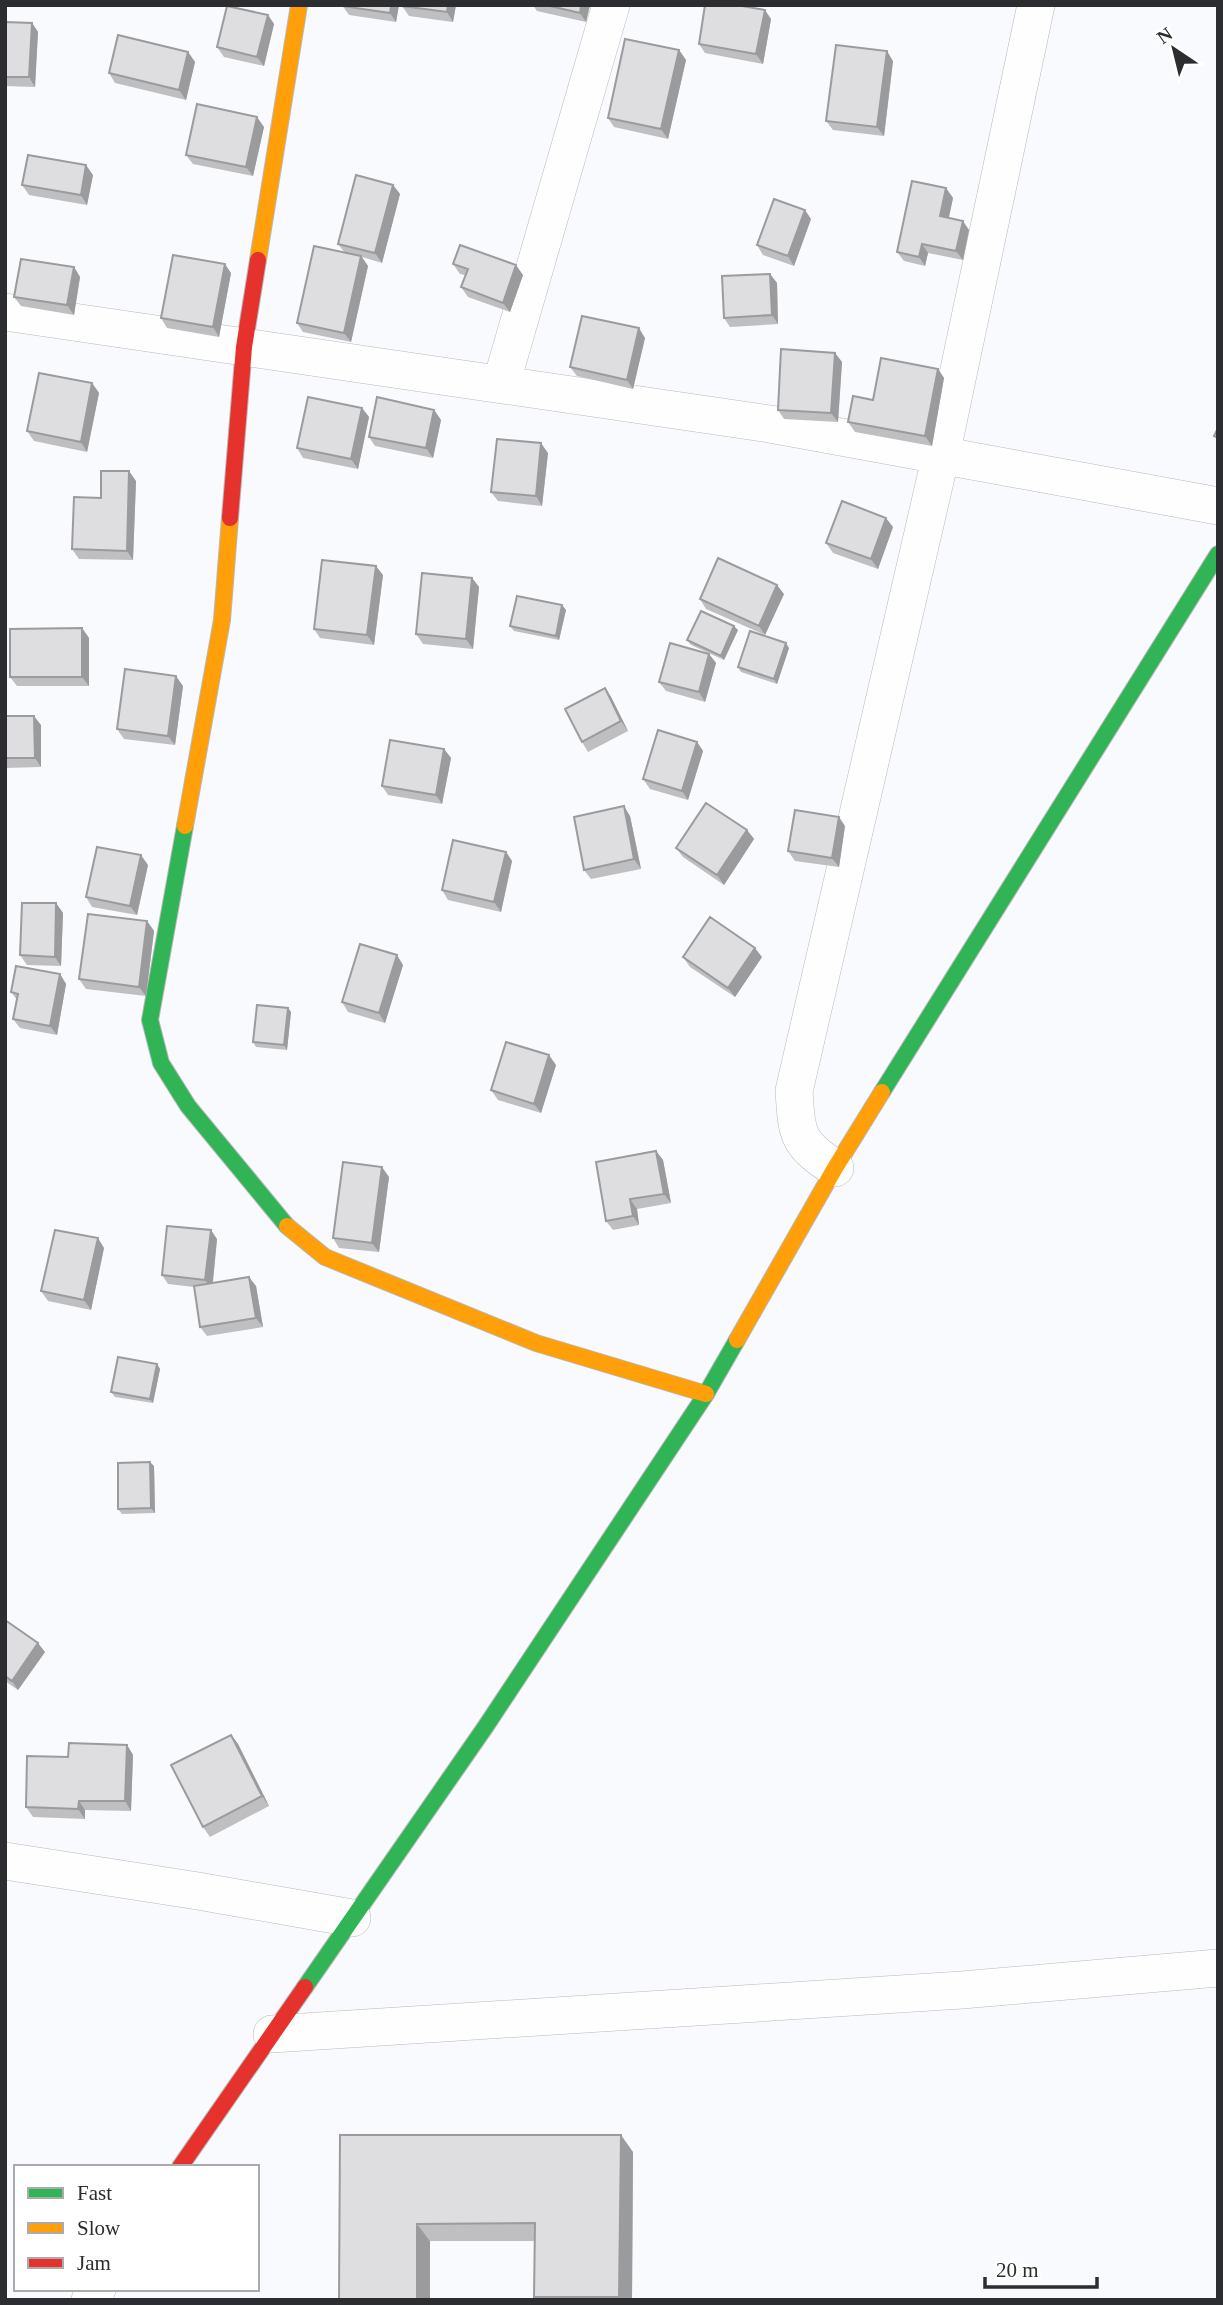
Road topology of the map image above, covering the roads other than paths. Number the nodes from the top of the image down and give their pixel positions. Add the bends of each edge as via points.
1 (299, 5) edge
2 (611, 5) edge
3 (1037, 5) edge
4 (5, 312) edge
5 (244, 347) junction
6 (501, 384) junction
7 (941, 455) junction
8 (1218, 506) edge
9 (1218, 554) edge
10 (835, 1168) junction
11 (706, 1394) junction
12 (5, 1861) edge
13 (352, 1918) junction
14 (1218, 1968) edge
15 (272, 2034) junction
16 (181, 2165) edge

1 - 5 street
2 - 6 street
3 - 7 street
4 - 5 street
5 - 6 street
5 - 11 street via 222,620 150,1020 160,1063 188,1106 292,1232 325,1257 536,1343
6 - 7 street
7 - 8 street
7 - 10 street via 794,1090 797,1129 812,1154
9 - 10 street
10 - 11 street
11 - 13 street via 486,1726
12 - 13 street
13 - 15 street
14 - 15 street via 962,1990
15 - 16 street

